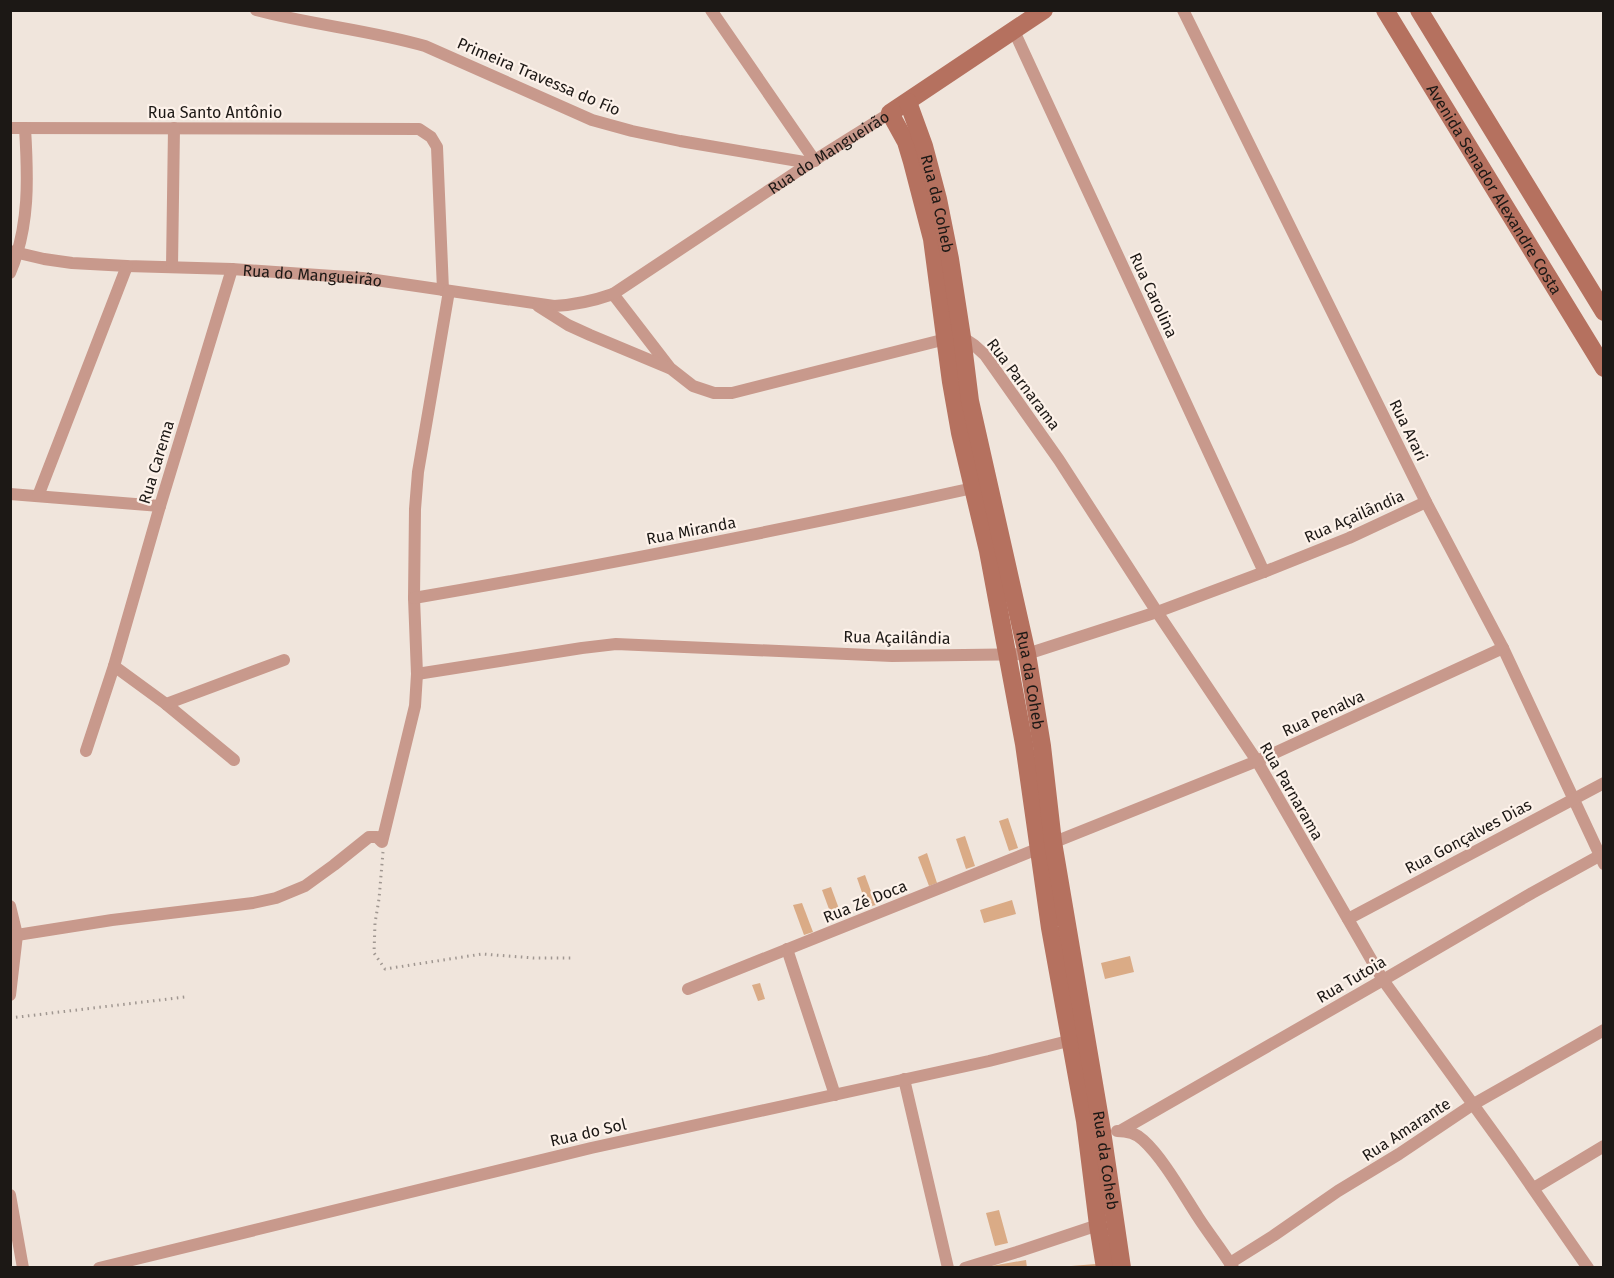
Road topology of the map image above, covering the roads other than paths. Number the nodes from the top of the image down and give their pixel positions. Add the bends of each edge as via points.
1 (256, 10) edge
2 (711, 10) edge
3 (1044, 10) edge
4 (1183, 10) edge
5 (1385, 10) edge
6 (1419, 10) edge
7 (1014, 31) junction
8 (908, 102) junction
9 (890, 113) junction
10 (10, 128) edge
11 (25, 128) junction
12 (174, 128) junction
13 (813, 162) junction
14 (15, 252) edge
15 (126, 266) junction
16 (172, 267) junction
17 (232, 269) junction
18 (10, 273) edge
19 (446, 291) junction
20 (613, 294) junction
21 (532, 303) junction
22 (1604, 312) edge
23 (954, 338) junction
24 (670, 368) junction
25 (1604, 368) edge
26 (973, 488) junction
27 (10, 494) edge
28 (38, 496) junction
29 (1426, 502) junction
30 (160, 507) junction
31 (1264, 572) junction
32 (414, 598) junction
33 (1157, 612) junction
34 (1503, 648) junction
35 (1007, 654) junction
36 (1027, 654) junction
37 (284, 660) dead end
38 (114, 666) junction
39 (417, 674) junction
40 (166, 704) junction
41 (86, 751) dead end
42 (234, 760) dead end
43 (1257, 761) junction
44 (1604, 783) edge
45 (1574, 799) junction
46 (1046, 846) junction
47 (1601, 860) edge
48 (10, 906) edge
49 (1347, 919) junction
50 (17, 935) junction
51 (787, 949) junction
52 (1383, 980) junction
53 (688, 989) dead end
54 (10, 995) edge
55 (1604, 1030) edge
56 (1078, 1039) junction
57 (904, 1079) junction
58 (835, 1095) junction
59 (1472, 1105) junction
60 (1103, 1130) junction
61 (1604, 1146) edge
62 (1533, 1188) junction
63 (10, 1195) edge
64 (1098, 1225) junction
65 (1231, 1265) edge
66 (23, 1268) edge
67 (99, 1268) edge
68 (948, 1268) edge
69 (965, 1268) edge
70 (1105, 1268) edge
71 (1122, 1268) edge
72 (1588, 1268) edge

1 - 13 street, Primeira Travessa do Fio via 425,46 592,120 632,131
2 - 13 street
3 - 7 street, Rua do Mangueirão
4 - 29 street, Rua Arari
5 - 25 street, Avenida Senador Alexandre Costa
6 - 22 street, Avenida Senador Alexandre Costa
7 - 8 street, Rua do Mangueirão
7 - 31 street, Rua Carolina
8 - 9 street, Rua do Mangueirão
8 - 23 street, Rua da Coheb via 931,171 950,259
9 - 13 street, Rua do Mangueirão
9 - 23 street, Rua da Coheb via 912,162
10 - 11 street, Rua Santo Antônio
11 - 12 street, Rua Santo Antônio
11 - 14 street via 26,209
12 - 16 street
12 - 19 street, Rua Santo Antônio via 420,129 437,147
13 - 20 street, Rua do Mangueirão
14 - 15 street, Rua do Mangueirão via 72,263
14 - 18 street
15 - 16 street, Rua do Mangueirão
15 - 28 street
16 - 17 street, Rua do Mangueirão
17 - 19 street, Rua do Mangueirão via 362,278
17 - 30 street, Rua Carema
19 - 21 street, Rua do Mangueirão
19 - 32 street via 418,472
20 - 21 street, Rua do Mangueirão via 573,305
20 - 24 street
21 - 24 street via 590,336
23 - 24 street via 732,393 714,393 693,386
23 - 26 street, Rua da Coheb via 951,382
23 - 33 street, Rua Parnarama via 974,345 1009,387
23 - 36 street, Rua da Coheb
26 - 32 street, Rua Miranda via 799,526
26 - 35 street, Rua da Coheb
27 - 28 street
28 - 30 street
29 - 31 street, Rua Açailândia
29 - 34 street, Rua Arari
30 - 38 street, Rua Carema
31 - 33 street, Rua Açailândia
32 - 39 street
33 - 36 street, Rua Açailândia
33 - 43 street, Rua Parnarama
34 - 43 street, Rua Penalva
34 - 45 street, Rua Arari
35 - 36 street, Rua Açailândia
35 - 39 street, Rua Açailândia via 892,656 616,644
35 - 46 street, Rua da Coheb
36 - 46 street, Rua da Coheb via 1042,747
37 - 40 street
38 - 40 street
38 - 41 street, Rua Carema
39 - 50 street via 415,706 382,842 369,837 305,886 276,898
40 - 42 street
43 - 46 street, Rua Penalva
43 - 49 street, Rua Parnarama
44 - 45 street, Rua Gonçalves Dias
45 - 47 street, Rua Arari
45 - 49 street, Rua Gonçalves Dias
46 - 51 street, Rua Zé Doca
46 - 56 street, Rua da Coheb
47 - 52 street, Rua Tutoia via 1532,892
48 - 50 street
49 - 52 street, Rua Parnarama
50 - 54 street
51 - 53 street, Rua Zé Doca
51 - 58 street
52 - 59 street, Rua Parnarama
52 - 60 street, Rua Tutoia
55 - 59 street, Rua Amarante
56 - 57 street, Rua do Sol
56 - 60 street, Rua da Coheb
57 - 58 street, Rua do Sol
57 - 68 street
58 - 67 street, Rua do Sol via 591,1148
59 - 62 street, Rua Parnarama
59 - 65 street, Rua Amarante
60 - 64 street, Rua da Coheb
60 - 65 street via 1130,1132 1143,1139
60 - 71 street, Rua da Coheb
61 - 62 street
62 - 72 street, Rua Parnarama
63 - 66 street
64 - 69 street
64 - 70 street, Rua da Coheb

